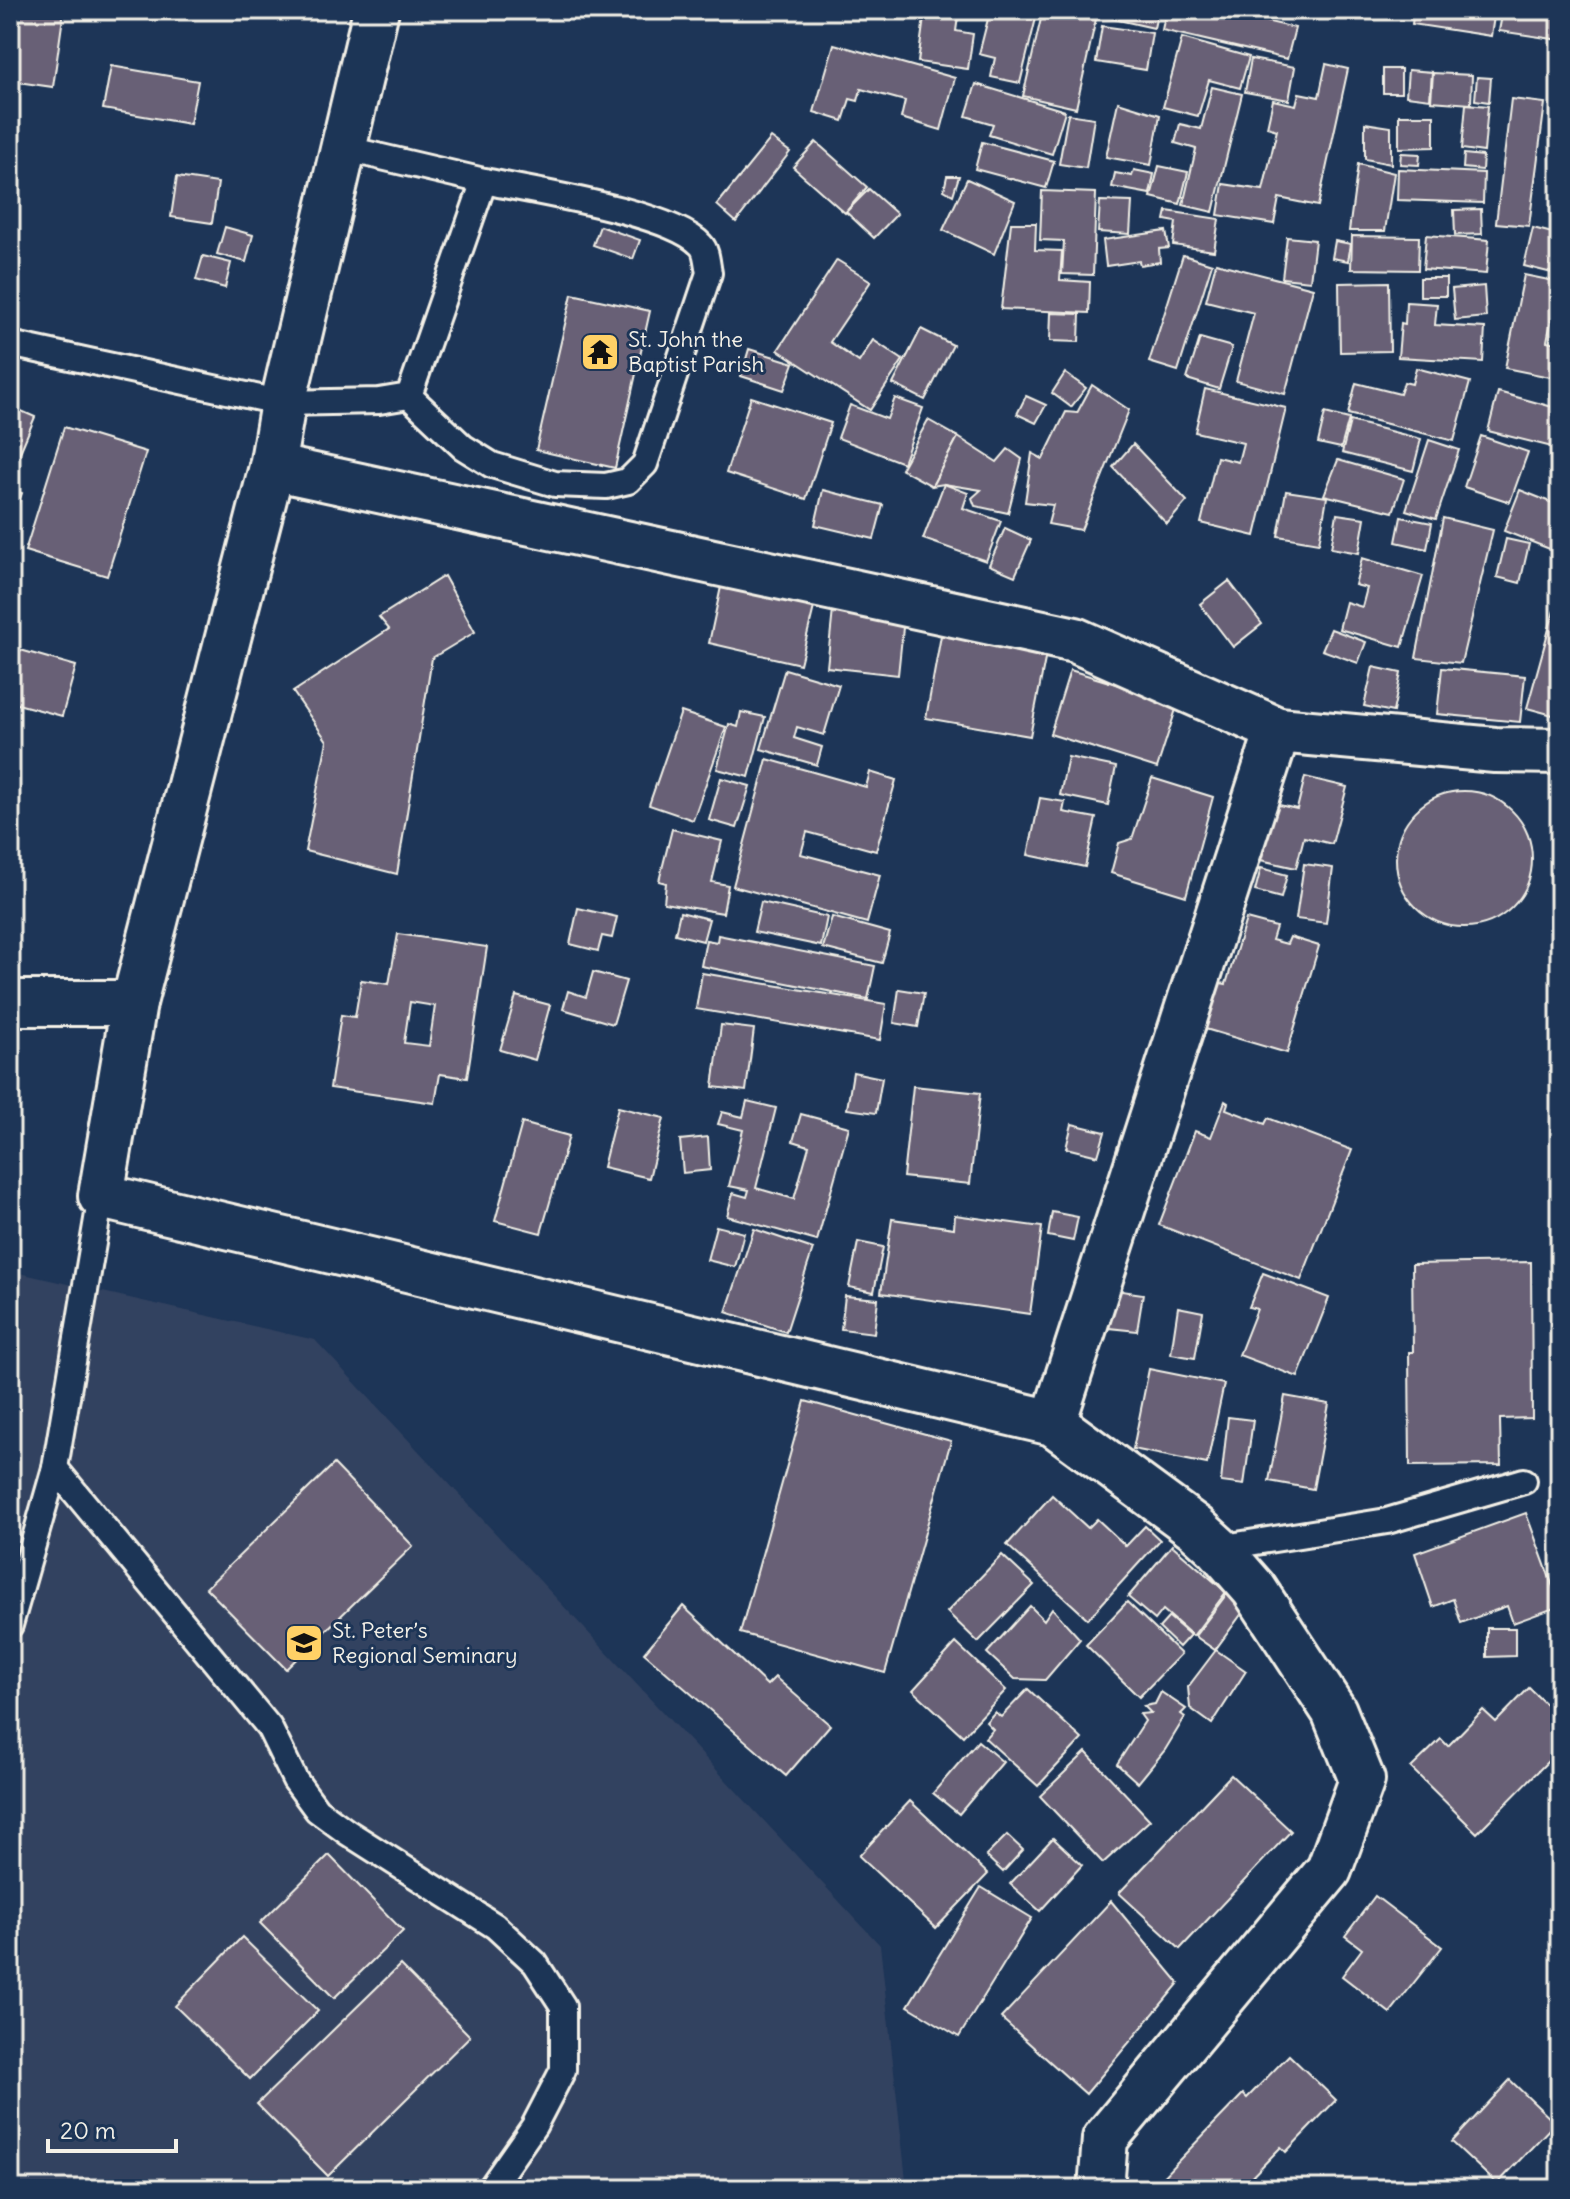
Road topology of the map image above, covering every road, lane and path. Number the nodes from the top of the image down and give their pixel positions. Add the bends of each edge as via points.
1 (376, 10) edge
2 (343, 148) junction
3 (484, 181) junction
4 (10, 344) edge
5 (409, 396) junction
6 (283, 403) junction
7 (272, 467) junction
8 (1278, 730) junction
9 (1560, 751) edge
10 (10, 1003) edge
11 (134, 1003) junction
12 (101, 1196) junction
13 (1053, 1423) junction
14 (55, 1468) junction
15 (1524, 1481) dead end
16 (1218, 1548) junction
17 (10, 1625) edge
18 (490, 2189) edge
19 (1101, 2189) edge

1 - 2 street
2 - 3 lane
2 - 6 street
3 - 5 lane
3 - 5 lane via 633,213 687,233 703,247 709,273 645,464 628,481 606,486 555,484 492,465 463,447
4 - 6 lane
5 - 6 lane
6 - 7 street
7 - 8 street via 1075,640
7 - 11 street
8 - 9 street
8 - 13 street
10 - 11 street
11 - 12 street
12 - 13 street
12 - 14 lane
13 - 16 street
14 - 17 lane
14 - 18 lane via 269,1727 295,1780 317,1810 495,1926 535,1963 563,2006 563,2070 534,2126
15 - 16 lane via 1387,1521
16 - 19 street via 1254,1589 1334,1711 1362,1780 1329,1870 1105,2139

